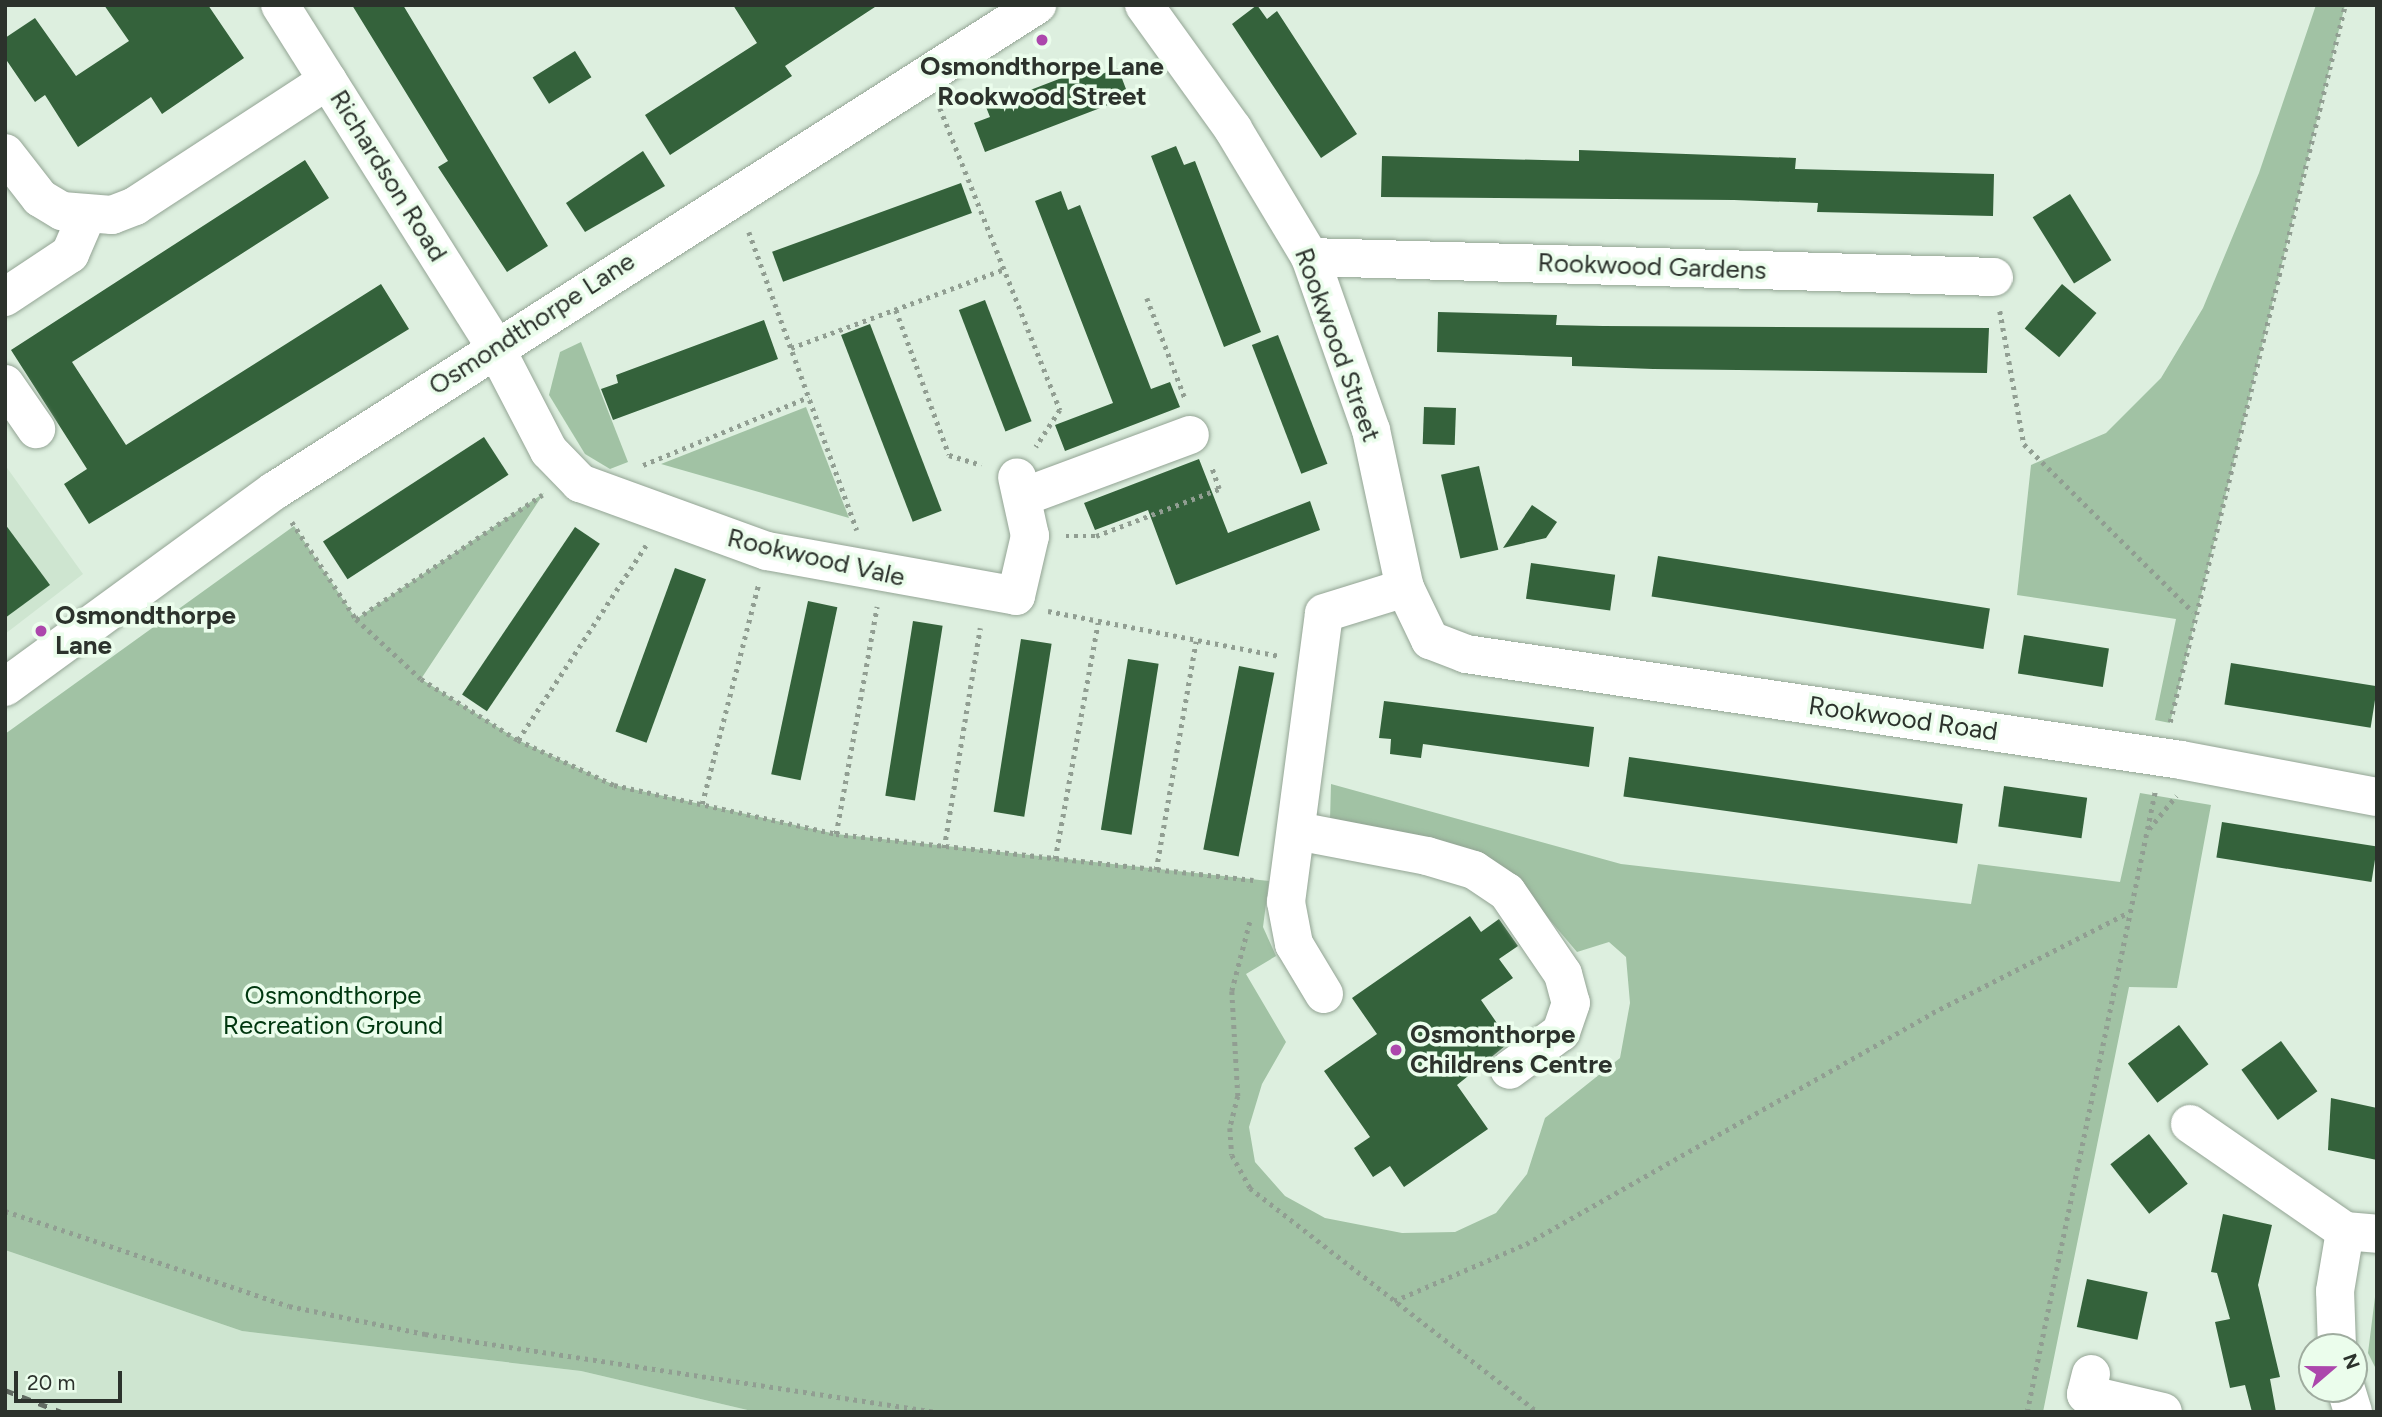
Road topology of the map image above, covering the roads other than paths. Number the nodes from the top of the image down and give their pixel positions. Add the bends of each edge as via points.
1 (280, 5) edge
2 (1037, 5) edge
3 (1144, 5) edge
4 (328, 80) junction
5 (5, 153) edge
6 (86, 217) junction
7 (1310, 257) junction
8 (1994, 277) road end
9 (5, 297) edge
10 (495, 347) junction
11 (5, 384) edge
12 (36, 429) dead end
13 (1190, 435) dead end
14 (1405, 588) junction
15 (1430, 640) joint
16 (5, 687) edge
17 (2377, 797) edge
18 (1297, 831) junction
19 (1324, 994) dead end
20 (1509, 1070) dead end
21 (2190, 1125) dead end
22 (2361, 1232) edge
23 (2336, 1333) edge
24 (2091, 1374) dead end
25 (2163, 1412) edge

1 - 4 street, Richardson Road
2 - 10 street, Osmondthorpe Lane
3 - 7 street, Rookwood Street via 1233,130
4 - 6 street via 135,206
4 - 10 street, Richardson Road
5 - 6 street via 40,198
6 - 9 street via 70,254
7 - 8 street, Rookwood Gardens
7 - 14 street, Rookwood Street via 1371,430
10 - 13 street, Rookwood Vale via 550,451 586,484 665,517 767,551 1001,595 1030,536 1020,487
10 - 16 street, Osmondthorpe Lane via 274,491
11 - 12 street
14 - 15 street, Rookwood Street
14 - 18 street via 1324,613
15 - 17 street, Rookwood Road via 1466,654 2162,757
18 - 19 street via 1272,897
18 - 20 street via 1439,859 1474,870 1507,892 1563,974 1571,1003 1561,1032
21 - 22 street
22 - 23 street via 2335,1291
24 - 25 street via 2086,1394

